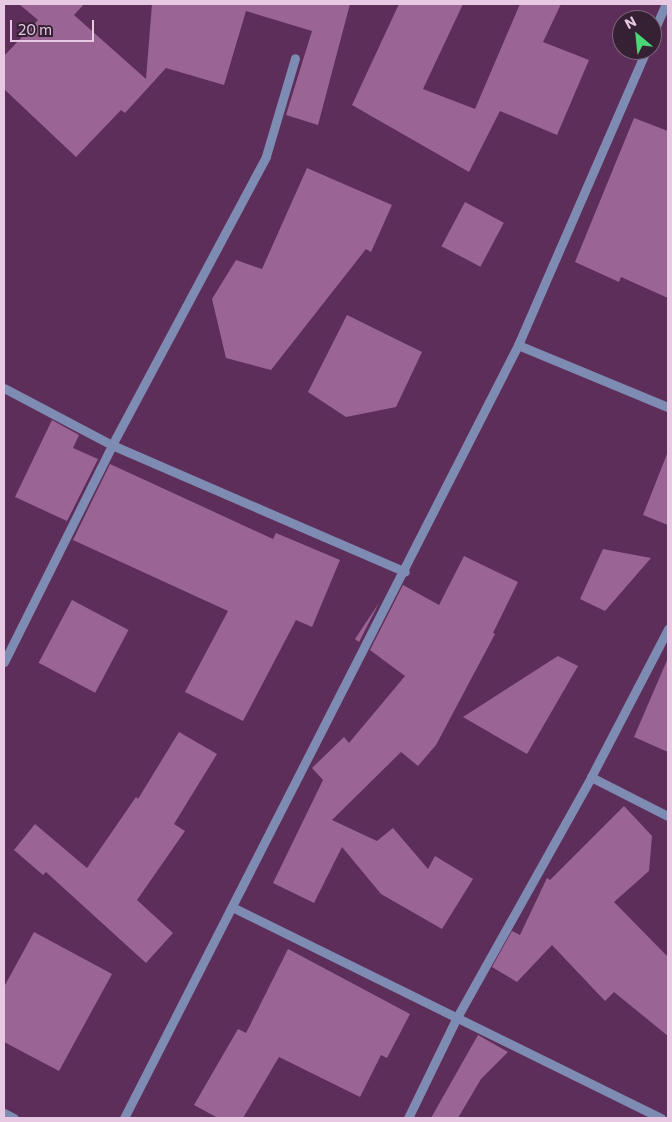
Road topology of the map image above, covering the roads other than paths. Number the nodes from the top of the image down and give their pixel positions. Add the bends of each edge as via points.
1 (295, 58) dead end
2 (642, 60) edge
3 (518, 346) junction
4 (4, 388) edge
5 (668, 408) edge
6 (112, 445) junction
7 (405, 572) junction
8 (668, 629) edge
9 (4, 662) edge
10 (591, 778) junction
11 (668, 816) edge
12 (232, 907) junction
13 (456, 1019) junction
14 (4, 1113) edge
15 (14, 1118) edge
16 (124, 1118) edge
17 (408, 1118) edge
18 (661, 1118) edge

1 - 6 street via 266,156
2 - 3 street
3 - 5 street
3 - 7 street
4 - 6 street
6 - 7 street
6 - 9 street
7 - 12 street
8 - 10 street
10 - 11 street
10 - 13 street
12 - 13 street
12 - 16 street
13 - 17 street
13 - 18 street
14 - 15 street

